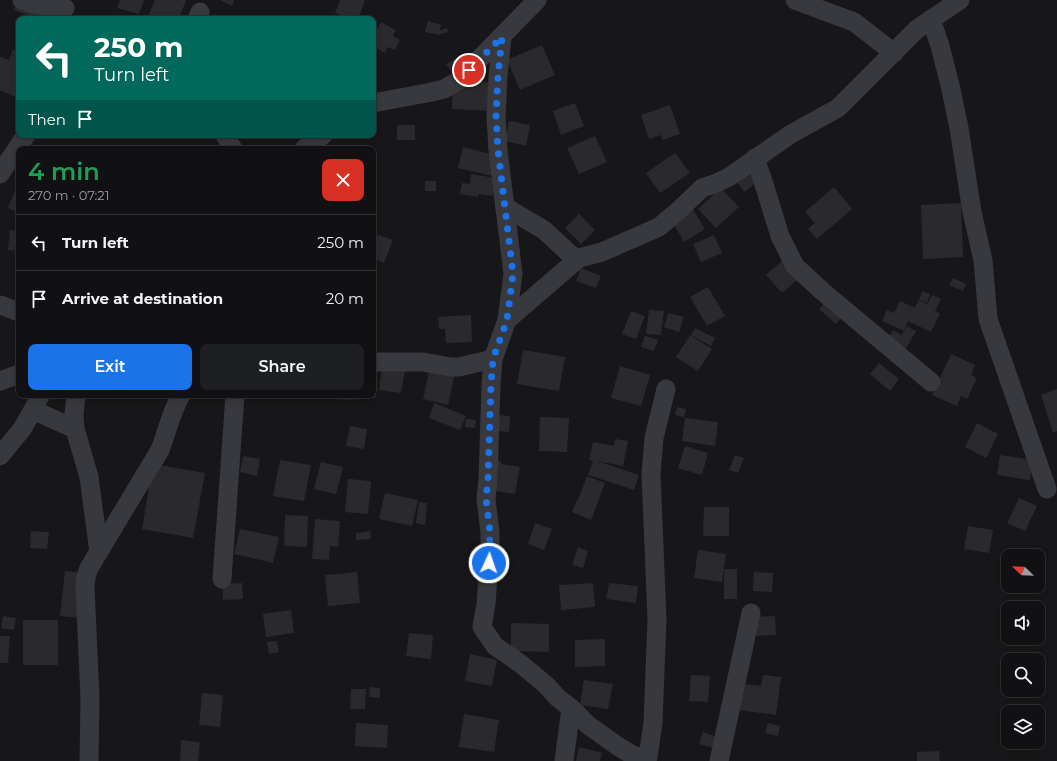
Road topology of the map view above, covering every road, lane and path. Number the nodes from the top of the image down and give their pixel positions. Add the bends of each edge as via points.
1 (22, 0) edge
2 (537, 0) edge
3 (794, 0) edge
4 (960, 0) edge
5 (64, 9) edge
6 (931, 19) junction
7 (502, 37) junction
8 (894, 52) junction
9 (376, 102) edge
10 (319, 138) edge
11 (308, 146) edge
12 (16, 150) edge
13 (755, 158) junction
14 (0, 174) edge
15 (505, 207) junction
16 (579, 258) junction
17 (0, 305) edge
18 (16, 311) edge
19 (507, 320) junction
20 (493, 359) junction
21 (376, 362) edge
22 (16, 375) edge
23 (0, 381) edge
24 (930, 382) dead end
25 (666, 389) dead end
26 (76, 398) edge
27 (180, 398) edge
28 (235, 398) edge
29 (37, 403) edge
30 (75, 429) junction
31 (0, 456) edge
32 (1047, 489) dead end
33 (99, 552) junction
34 (222, 579) dead end
35 (751, 613) dead end
36 (570, 708) junction
37 (89, 761) edge
38 (564, 761) edge
39 (719, 761) edge

1 - 5 street
2 - 7 street
3 - 8 street via 854,22
4 - 6 street
6 - 8 street
6 - 32 street via 959,128 972,212 983,260 988,319
7 - 9 street via 458,81 444,88
7 - 15 street via 496,117
8 - 13 street via 838,108
10 - 11 street
12 - 14 street
13 - 16 street via 729,177 702,188 659,227 602,252
13 - 24 street via 780,236 795,266
15 - 16 street via 544,230 572,256
15 - 19 street via 513,274
16 - 19 street
17 - 18 street
19 - 20 street
20 - 21 street via 459,367 423,362
20 - 36 street via 486,499 490,549 482,626 495,646 521,664
22 - 23 street
25 - 36 street via 654,438 651,474 657,619 653,723 648,757 634,756 624,750 588,725
26 - 30 street
27 - 33 street via 160,450
28 - 34 street
29 - 30 street
29 - 31 street via 22,429
30 - 33 street via 89,477
33 - 37 street via 89,568 85,586 90,699
35 - 39 street
36 - 38 street

